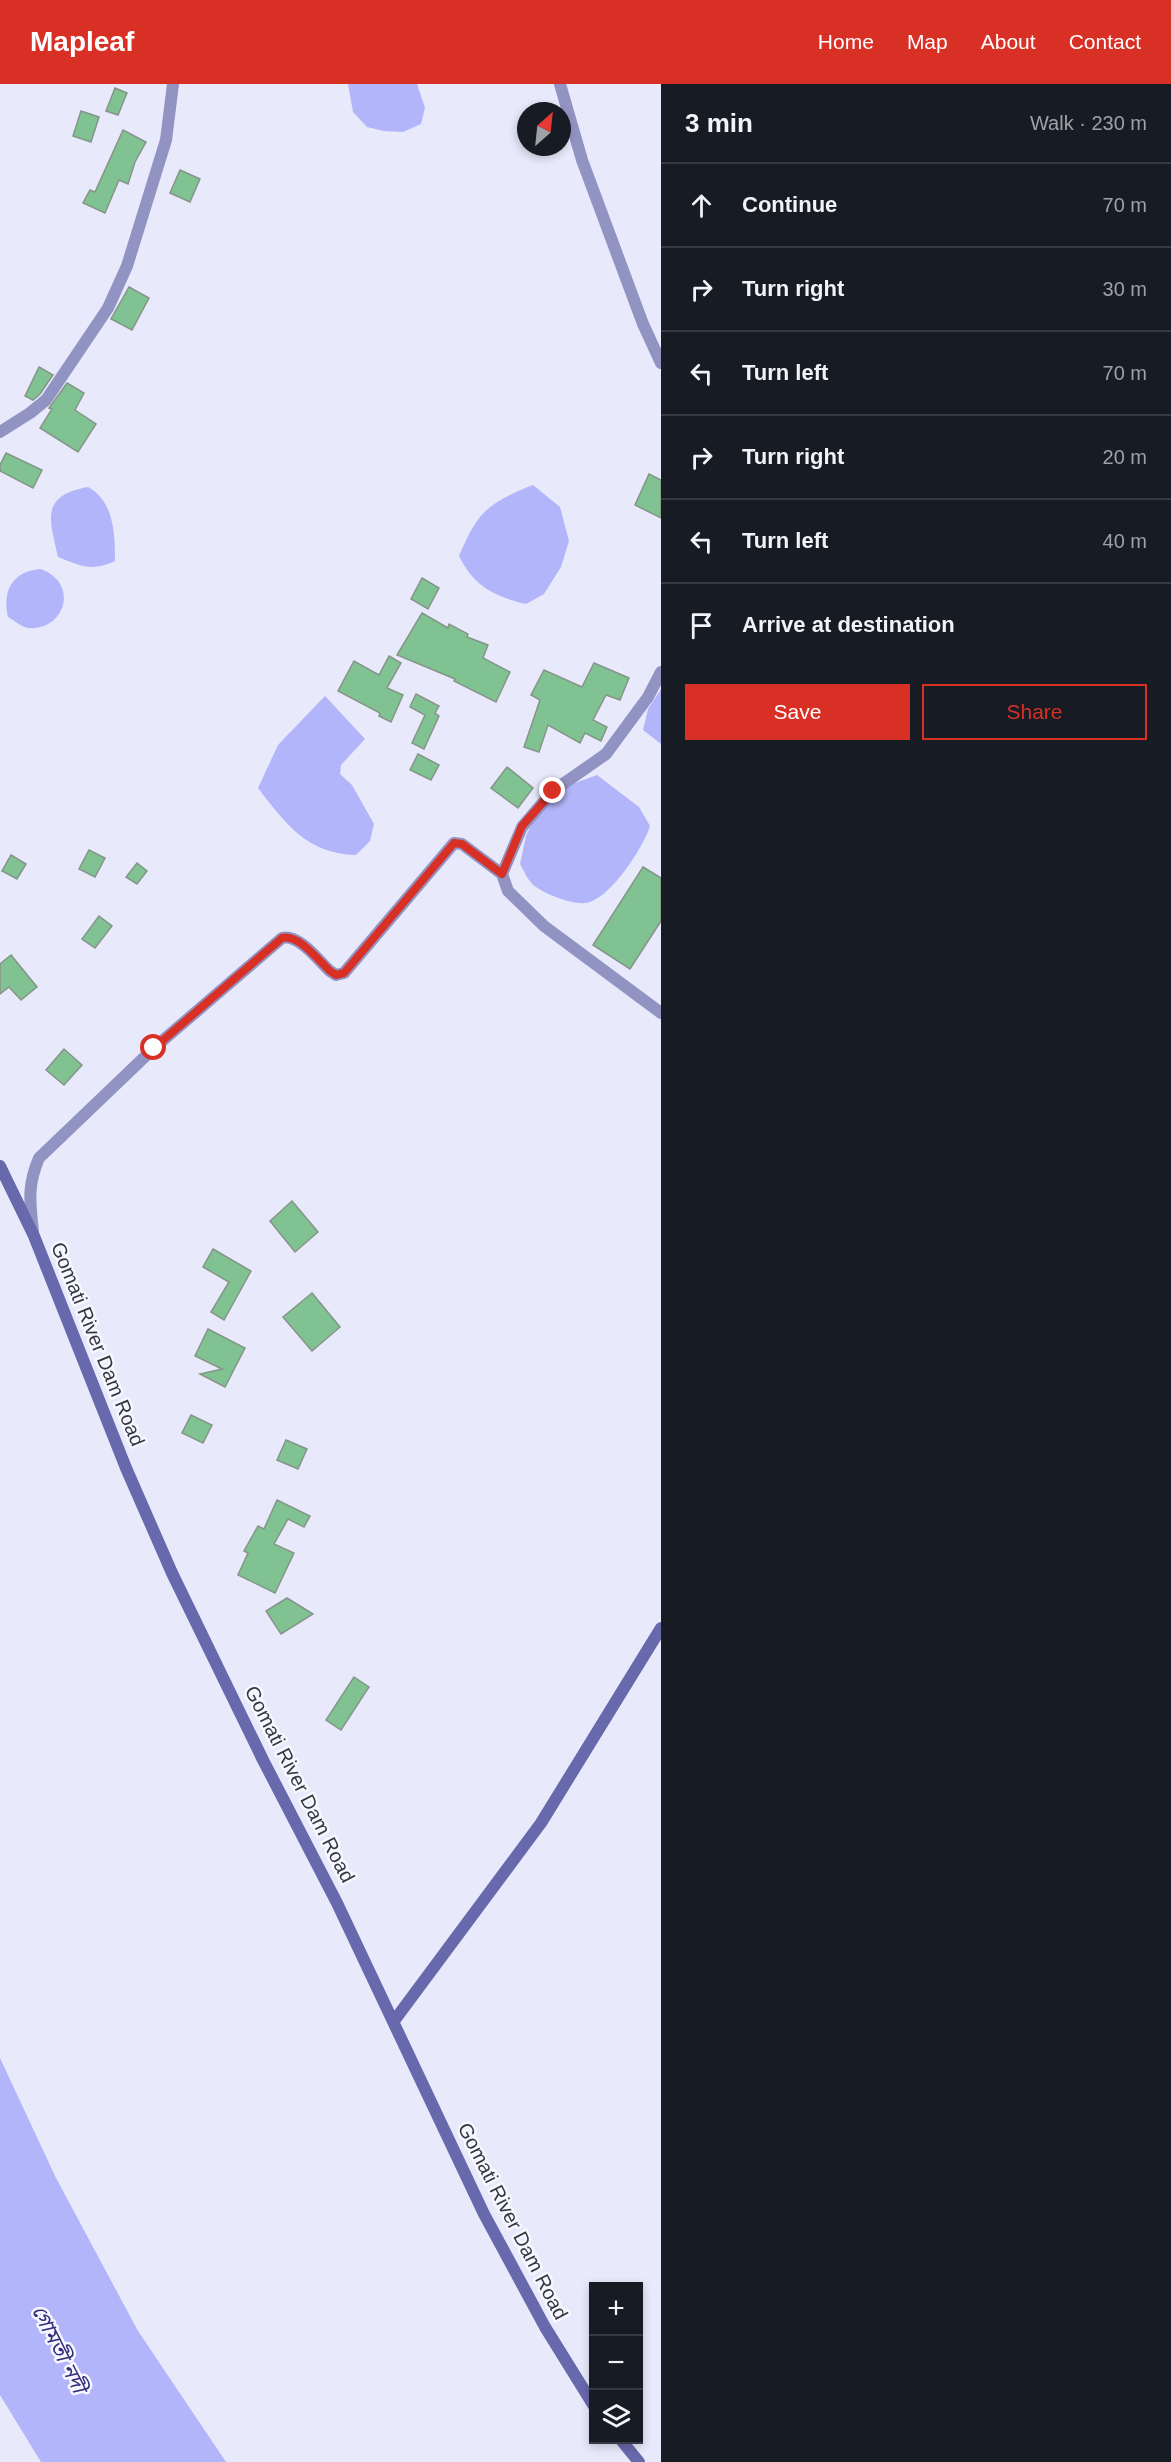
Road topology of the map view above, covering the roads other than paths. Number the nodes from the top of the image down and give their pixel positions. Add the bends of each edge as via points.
1 (173, 84) edge
2 (560, 84) edge
3 (661, 363) edge
4 (0, 432) edge
5 (661, 672) edge
6 (502, 874) junction
7 (661, 1012) edge
8 (0, 1166) edge
9 (34, 1236) junction
10 (661, 1628) edge
11 (394, 2021) junction
12 (589, 2398) edge
13 (625, 2444) edge
14 (639, 2462) edge

1 - 4 street via 166,140 127,266 108,308 45,400
2 - 3 street via 582,160
5 - 6 street via 648,697 606,754 553,791 522,826
6 - 7 street via 508,891 544,926
6 - 9 street via 462,844 454,843 344,973 336,975 296,940 282,938 154,1048 39,1158 29,1194
8 - 9 main road, Gomati River Dam Road
9 - 11 main road, Gomati River Dam Road via 172,1573
10 - 11 main road via 542,1823
11 - 12 main road, Gomati River Dam Road via 484,2214 545,2327
13 - 14 main road

